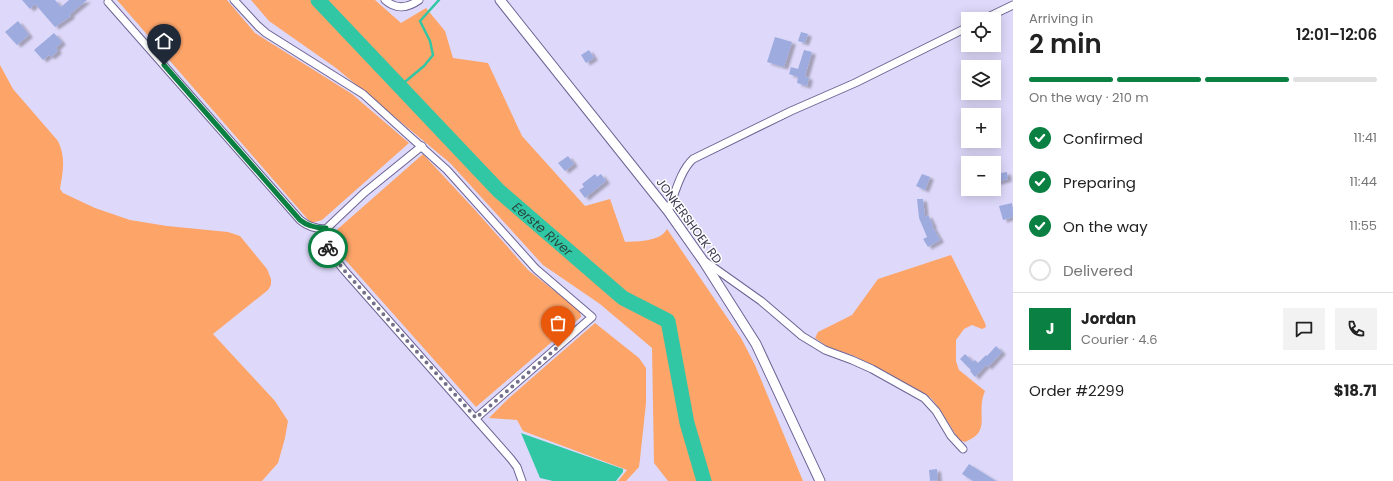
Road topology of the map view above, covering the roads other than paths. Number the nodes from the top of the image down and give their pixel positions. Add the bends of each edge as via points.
1 (234, 0) edge
2 (385, 0) edge
3 (419, 0) edge
4 (500, 0) edge
5 (108, 2) dead end
6 (1013, 5) edge
7 (998, 12) edge
8 (961, 30) edge
9 (422, 146) junction
10 (668, 211) junction
11 (326, 228) junction
12 (704, 262) junction
13 (476, 418) junction
14 (963, 449) dead end
15 (522, 481) edge
16 (820, 481) edge

1 - 9 street via 266,33 363,94
2 - 3 street via 400,7
4 - 10 street, JONKERSHOEK RD
5 - 11 street via 300,220 305,225
6 - 7 street
8 - 10 street via 693,159 684,172
9 - 11 street
9 - 13 street via 447,170 536,269 592,317
10 - 12 street, JONKERSHOEK RD
11 - 13 street via 327,244 332,255
12 - 14 street via 761,301 802,336 825,350 872,369 924,398
12 - 16 street, JONKERSHOEK RD via 756,344
13 - 15 street via 511,458

